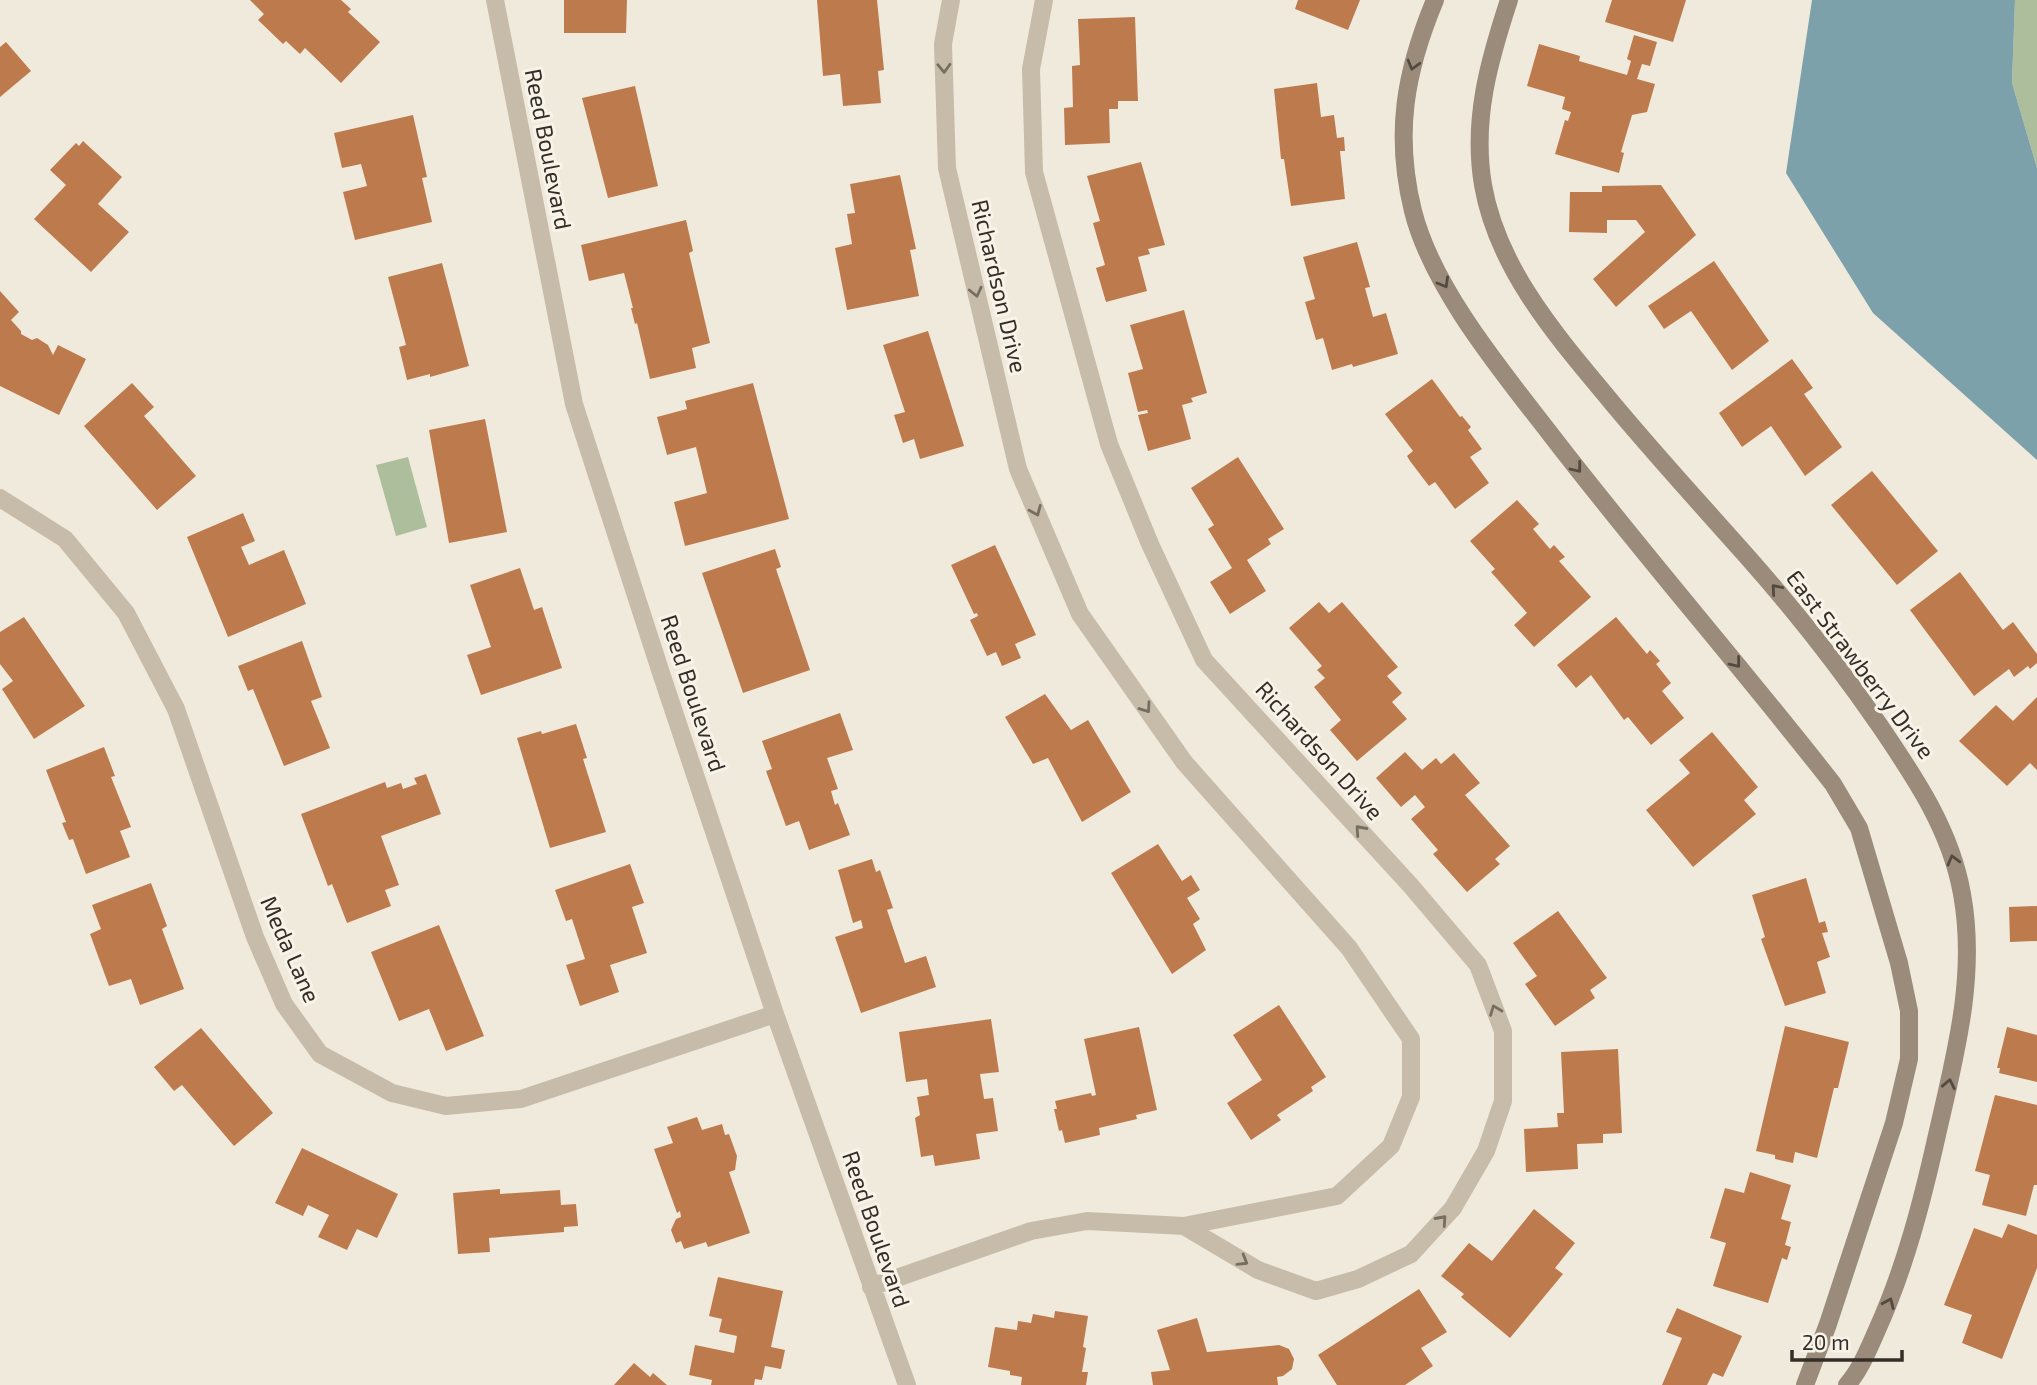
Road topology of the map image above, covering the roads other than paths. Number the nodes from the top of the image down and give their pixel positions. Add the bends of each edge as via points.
1 (495, 0) edge
2 (951, 0) edge
3 (1044, 0) edge
4 (1435, 0) edge
5 (1509, 0) edge
6 (0, 498) edge
7 (775, 1014) junction
8 (1184, 1226) junction
9 (871, 1287) junction
10 (907, 1385) edge
11 (1805, 1385) edge
12 (1847, 1385) edge

1 - 7 street, Reed Boulevard via 574,404
2 -> 8 street, Richardson Drive via 943,44 947,169 1018,469 1080,614 1184,762 1349,948 1411,1039 1411,1097 1391,1146 1337,1196
8 -> 3 street, Richardson Drive via 1258,1270 1316,1291 1358,1279 1411,1254 1453,1208 1486,1151 1503,1101 1503,1031 1478,965 1204,660 1150,544 1109,444 1034,172 1031,69
4 -> 11 street via 1409,78 1402,129 1408,186 1429,256 1453,299 1596,494 1833,784 1859,828 1899,963 1909,1011 1909,1059 1890,1135
12 -> 5 street, East Strawberry Drive via 1859,1371 1895,1290 1925,1191 1964,1014 1969,951 1962,893 1948,842 1922,788 1868,708 1809,627 1651,451 1553,332 1496,234 1483,186 1480,103
6 - 7 street, Meda Lane via 65,540 126,613 176,709 255,937 284,1004 320,1054 392,1093 446,1106 521,1099
7 - 9 street, Reed Boulevard
8 - 9 street, Richardson Drive via 1087,1221 1031,1231
9 - 10 street, Reed Boulevard

